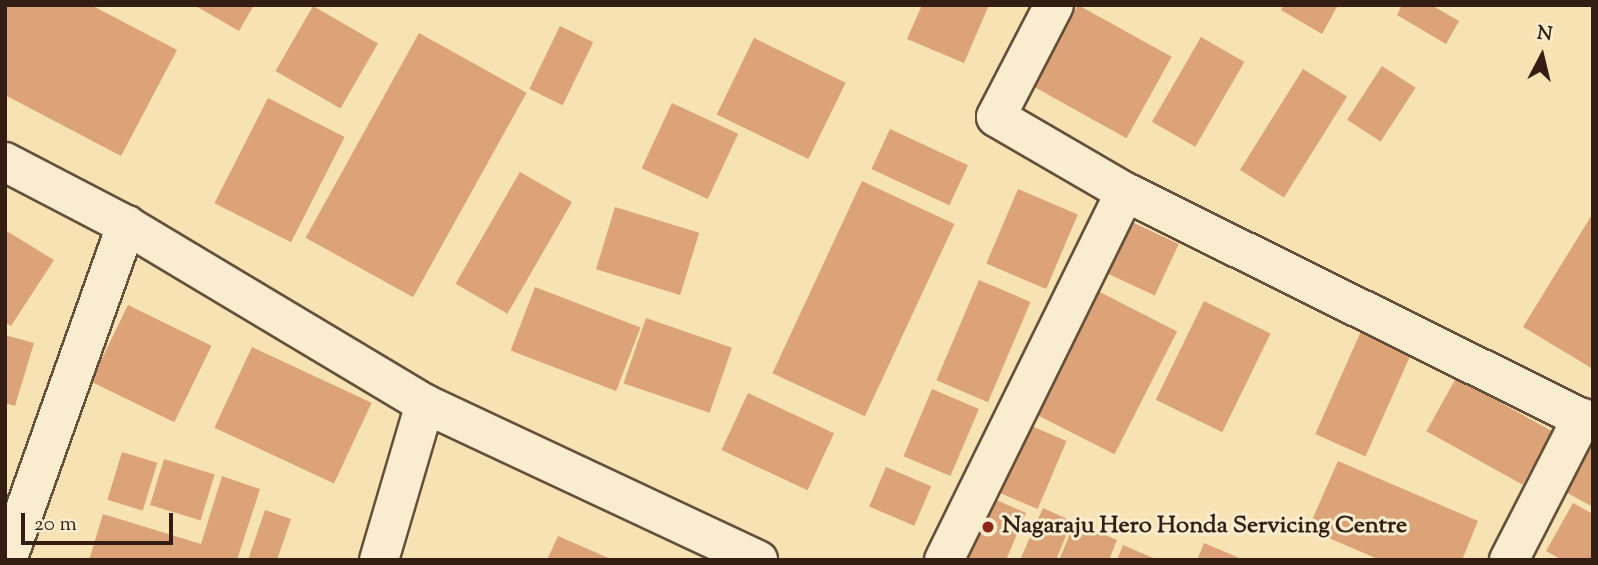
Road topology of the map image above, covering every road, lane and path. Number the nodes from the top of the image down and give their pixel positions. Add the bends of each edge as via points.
1 (1054, 5) edge
2 (7, 165) edge
3 (1125, 192) junction
4 (126, 225) junction
5 (425, 404) junction
6 (1587, 421) edge
7 (7, 560) edge
8 (379, 560) edge
9 (758, 560) edge
10 (944, 560) edge
11 (1509, 560) edge

1 - 3 street via 996,117
2 - 4 street
3 - 6 street
3 - 10 street
4 - 5 street
4 - 7 street
5 - 8 street
5 - 9 street
6 - 11 street

